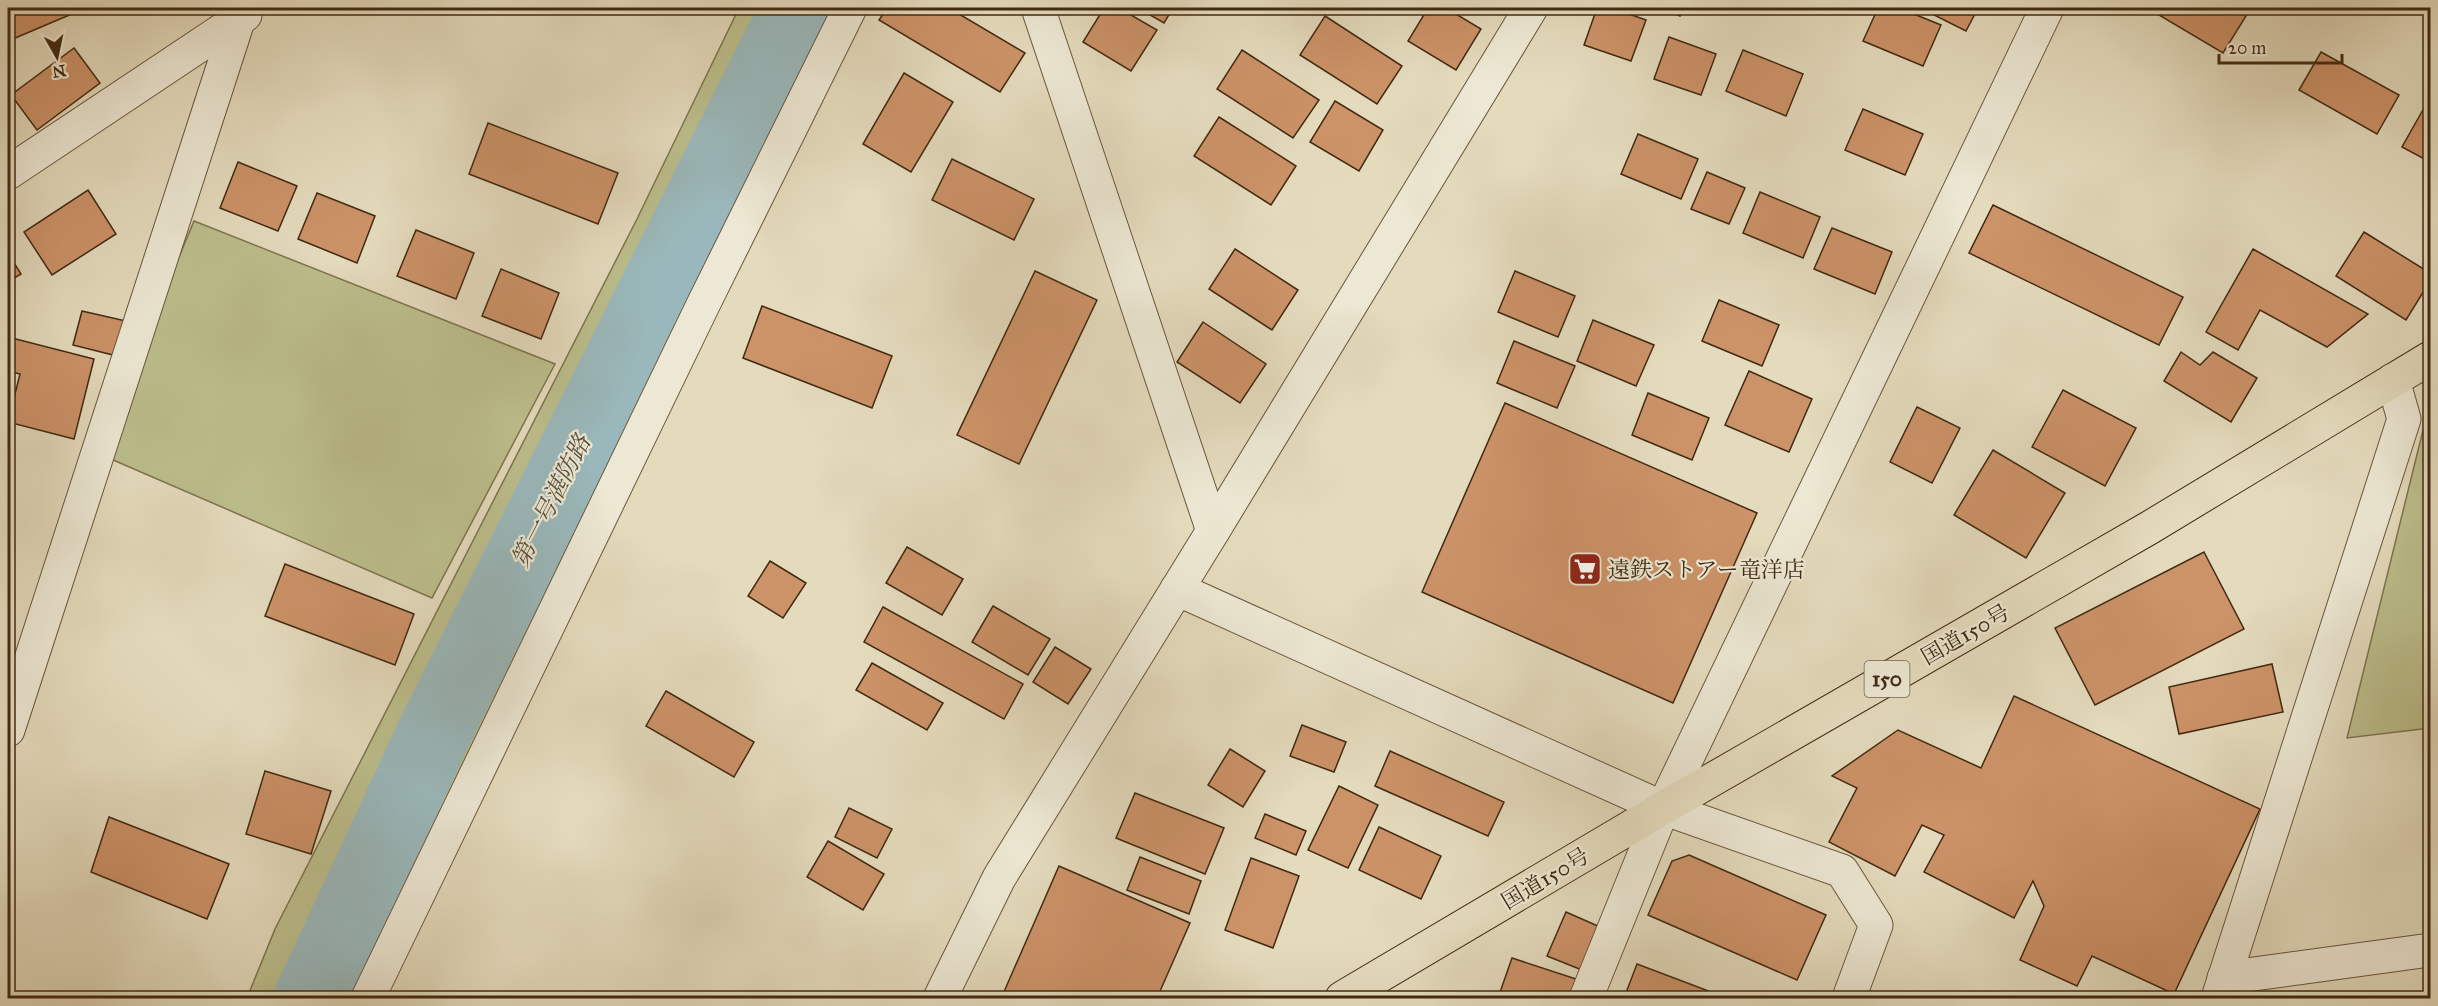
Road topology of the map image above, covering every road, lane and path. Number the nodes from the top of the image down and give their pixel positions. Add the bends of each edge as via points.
1 (850, 8) edge
2 (1038, 8) edge
3 (1531, 8) edge
4 (2047, 8) edge
5 (243, 11) edge
6 (8, 173) edge
7 (2430, 358) edge
8 (2393, 380) junction
9 (1213, 531) junction
10 (1177, 589) junction
11 (8, 730) edge
12 (1663, 808) junction
13 (2430, 950) edge
14 (2221, 988) edge
15 (368, 999) edge
16 (940, 999) edge
17 (1342, 999) edge
18 (1586, 999) edge
19 (1849, 999) edge

1 - 15 street
2 - 9 street
3 - 9 street
4 - 12 street
5 - 6 street
5 - 11 street
7 - 8 highway, 国道150号 / 150
8 - 12 highway, 国道150号 / 150 via 2149,528
8 - 14 street via 2404,419
9 - 10 street
10 - 12 street
10 - 16 street via 999,878
12 - 17 highway, 国道150号 / 150
12 - 18 street
12 - 19 street via 1842,871 1876,925
13 - 14 street

